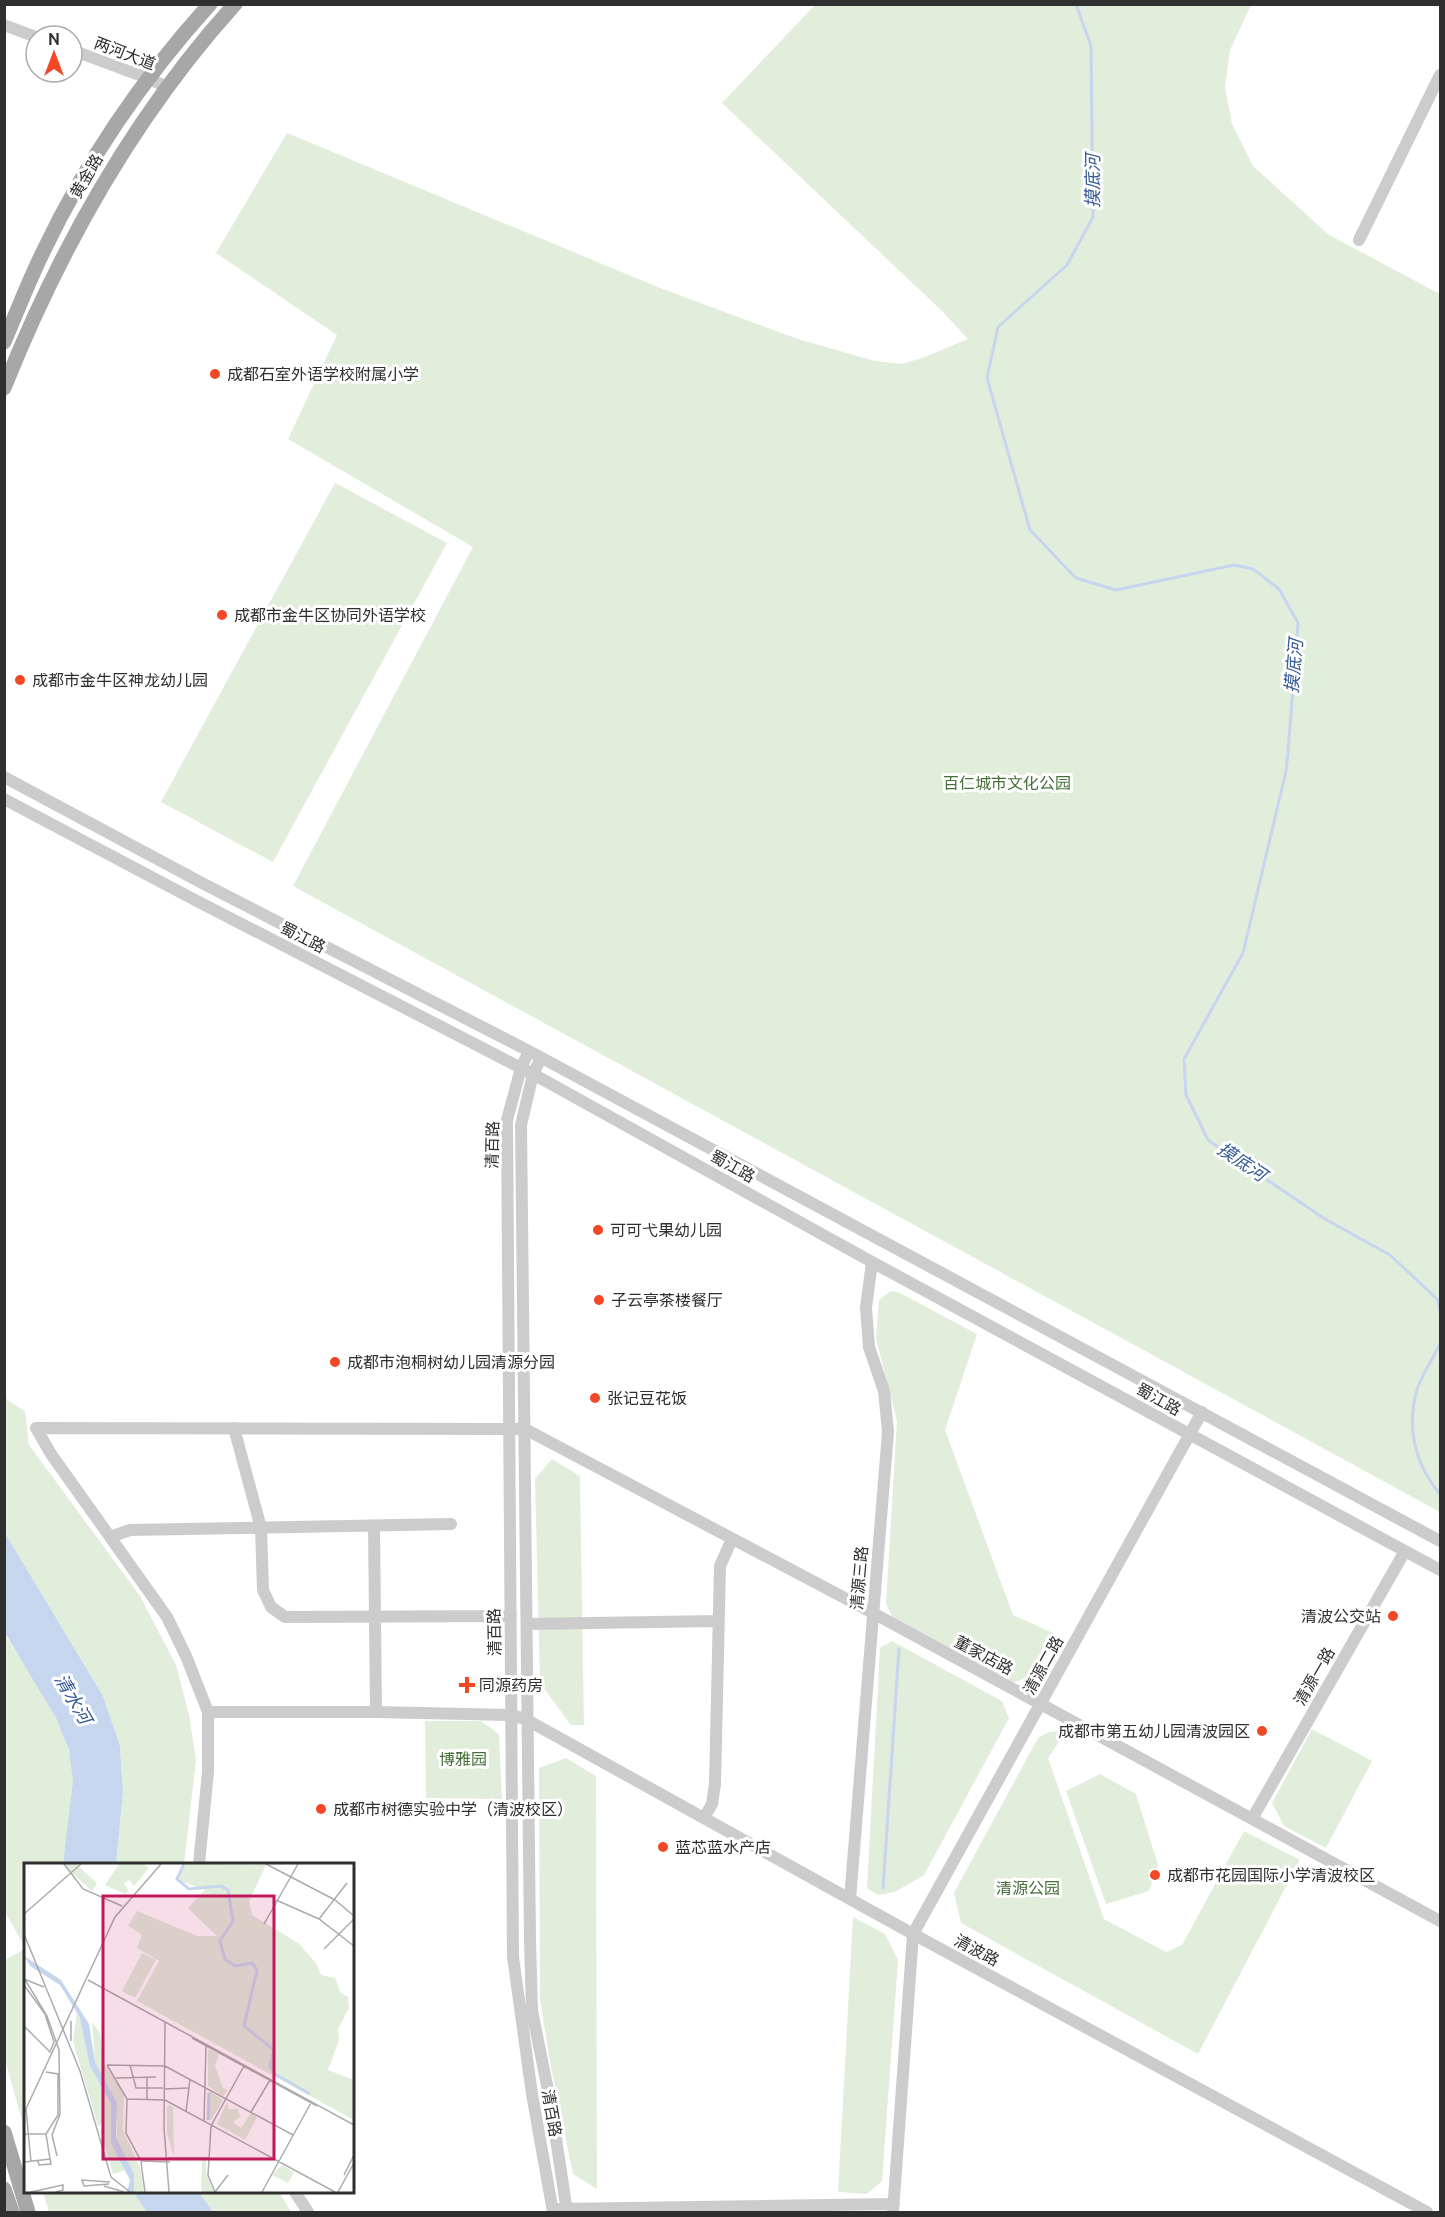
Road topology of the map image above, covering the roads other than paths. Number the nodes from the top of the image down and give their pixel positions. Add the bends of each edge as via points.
1 (210, 4) edge
2 (235, 4) edge
3 (4, 25) edge
4 (24, 32) edge
5 (84, 54) edge
6 (1440, 75) edge
7 (147, 78) junction
8 (166, 87) junction
9 (1359, 240) dead end
10 (4, 342) edge
11 (4, 388) edge
12 (4, 777) edge
13 (4, 799) edge
14 (529, 1051) junction
15 (541, 1058) junction
16 (520, 1068) junction
17 (533, 1074) junction
18 (872, 1262) junction
19 (1202, 1412) junction
20 (234, 1428) junction
21 (509, 1429) junction
22 (525, 1429) junction
23 (1189, 1435) junction
24 (451, 1524) dead end
25 (374, 1526) junction
26 (261, 1527) junction
27 (110, 1537) junction
28 (732, 1539) junction
29 (1440, 1541) edge
30 (1405, 1551) junction
31 (1440, 1570) edge
32 (873, 1613) junction
33 (511, 1616) junction
34 (374, 1617) junction
35 (718, 1621) junction
36 (527, 1624) junction
37 (1040, 1704) junction
38 (208, 1712) junction
39 (376, 1712) junction
40 (512, 1715) junction
41 (527, 1720) junction
42 (704, 1818) junction
43 (1252, 1819) junction
44 (199, 1863) edge
45 (850, 1899) junction
46 (1440, 1921) edge
47 (914, 1934) junction
48 (4, 2132) edge
49 (4, 2189) edge
50 (296, 2193) edge
51 (894, 2208) edge
52 (552, 2211) edge
53 (567, 2211) edge
54 (12, 2212) edge
55 (28, 2212) edge
56 (308, 2212) edge
57 (1427, 2212) edge

1 - 7 main road, 黄金路
2 - 8 main road, 黄金路
3 - 4 street
5 - 7 street, 两河大道
6 - 9 street
7 - 8 street, 两河大道
7 - 10 main road, 黄金路 via 70,197
8 - 11 main road, 黄金路 via 121,153 76,232 25,335
12 - 14 street, 蜀江路
13 - 16 street, 蜀江路
14 - 15 street, 蜀江路
14 - 16 street, 清百路
15 - 17 street, 清百路
15 - 19 street, 蜀江路
16 - 17 street, 蜀江路
16 - 21 street, 清百路 via 507,1120
17 - 18 street, 蜀江路
17 - 22 street, 清百路 via 521,1125
18 - 23 street, 蜀江路
18 - 32 street, 清源三路 via 866,1308 869,1347 884,1391 888,1432
19 - 23 street, 清源二路
19 - 29 street, 蜀江路
20 - 21 street, 董家店路
20 - 26 street
20 - 27 street, 董家店路 via 36,1428
21 - 22 street, 董家店路
21 - 33 street, 清百路
22 - 28 street, 董家店路
22 - 36 street, 清百路
23 - 30 street, 蜀江路
23 - 37 street, 清源二路
24 - 25 street
25 - 26 street
25 - 34 street
26 - 27 street via 130,1530
26 - 34 street via 263,1590 271,1607 285,1617
27 - 38 street via 167,1617
28 - 32 street, 董家店路
28 - 35 street via 720,1566
30 - 31 street, 蜀江路
30 - 43 street, 清源一路
32 - 37 street, 董家店路
32 - 45 street, 清源三路
33 - 34 street
33 - 40 street, 清百路
34 - 39 street
35 - 36 street
35 - 42 street via 716,1784
36 - 41 street, 清百路
37 - 43 street, 董家店路
37 - 47 street, 清源二路
38 - 39 street, 清波路
38 - 44 street via 208,1772
39 - 40 street, 清波路
40 - 41 street, 清波路
40 - 52 street, 清百路 via 513,1957
41 - 42 street, 清波路
41 - 53 street, 清百路 via 532,2011
42 - 45 street, 清波路
43 - 46 street, 董家店路
45 - 47 street, 清波路
47 - 51 street
47 - 57 street, 清波路
48 - 55 main road
49 - 54 main road
50 - 56 street
51 - 53 street
52 - 53 street

